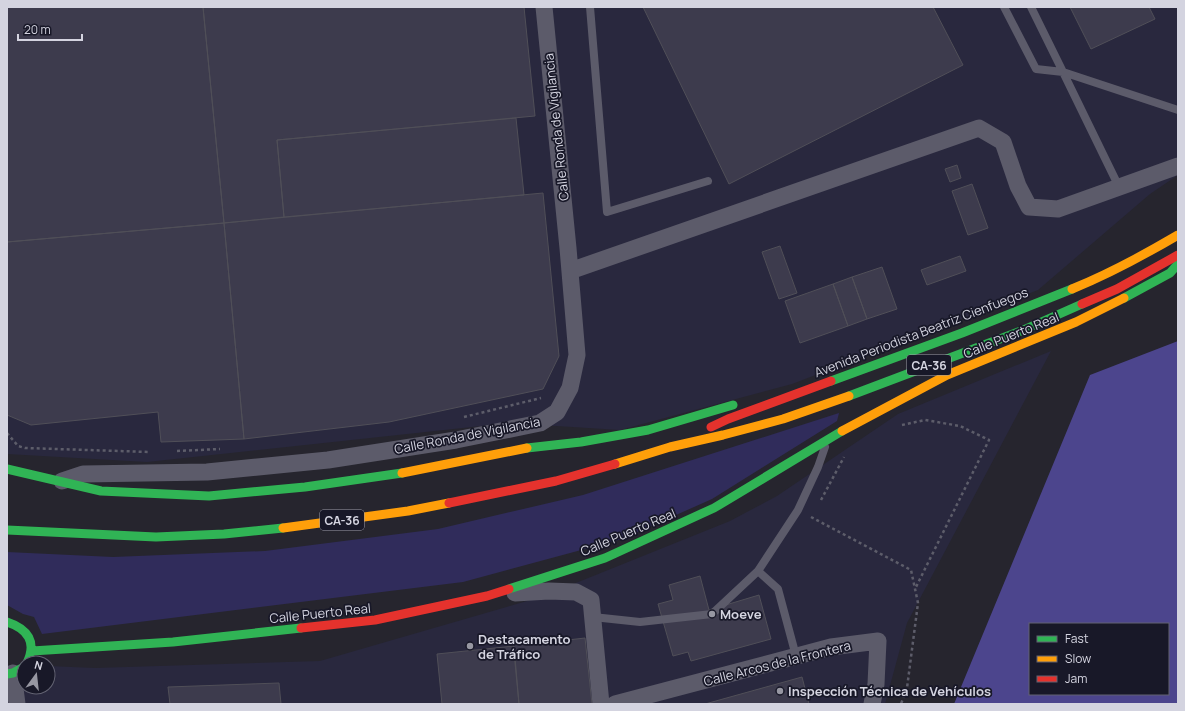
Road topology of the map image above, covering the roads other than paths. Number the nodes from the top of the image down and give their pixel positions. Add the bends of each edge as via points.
1 (544, 7) edge
2 (590, 7) edge
3 (1004, 7) edge
4 (1031, 7) edge
5 (1063, 72) junction
6 (1178, 110) edge
7 (1178, 166) edge
8 (708, 181) dead end
9 (1119, 187) junction
10 (1178, 235) edge
11 (1178, 255) edge
12 (1178, 264) edge
13 (570, 271) junction
14 (962, 333) junction
15 (918, 340) dead end
16 (740, 403) dead end
17 (828, 440) junction
18 (670, 447) junction
19 (12, 460) dead end
20 (7, 469) edge
21 (27, 473) junction
22 (62, 481) junction
23 (7, 530) edge
24 (758, 571) junction
25 (487, 596) junction
26 (593, 617) junction
27 (7, 622) edge
28 (32, 651) junction
29 (31, 655) edge
30 (796, 656) junction
31 (15, 672) edge
32 (17, 704) edge
33 (601, 704) edge
34 (615, 704) edge
35 (872, 704) edge

1 - 13 street, Calle Ronda de Vigilancia
2 - 8 lane via 607,212
3 - 5 lane via 1036,68
4 - 5 lane
5 - 6 lane
5 - 9 lane
7 - 9 street
9 - 13 street via 1058,209 1029,207 1018,186 1003,142 979,128
10 - 14 main road, Avenida Periodista Beatriz Cienfuegos / CA-36 via 1097,279
11 - 18 main road, Avenida Periodista Beatriz Cienfuegos / CA-36 via 1117,289 1021,331 783,420
12 - 17 main road, Calle Puerto Real via 1170,273 1131,295 1076,322 947,375
13 - 22 street, Calle Ronda de Vigilancia via 577,355 570,388 557,412 540,423 456,440 328,460 207,472 83,474
14 - 15 main road
14 - 18 main road, Avenida Periodista Beatriz Cienfuegos / CA-36 via 728,419
16 - 22 main road via 648,430 581,442 527,448 408,472 305,487 209,496 101,490
17 - 24 lane via 798,510
17 - 25 main road, Calle Puerto Real via 714,508 653,537 604,558
18 - 23 main road, Avenida Periodista Beatriz Cienfuegos / CA-36 via 556,481 408,511 293,527 156,537
19 - 21 main road
20 - 21 main road
21 - 22 main road
24 - 26 lane via 712,614 640,622
24 - 30 lane via 778,589
25 - 26 street via 549,591 576,592 591,600
25 - 28 main road, Calle Puerto Real via 375,620 173,642
26 - 33 street
27 - 28 main road via 23,628 31,642
28 - 29 main road
30 - 34 street, Calle Arcos de la Frontera
30 - 35 street, Calle Arcos de la Frontera via 831,647 878,640 876,684
31 - 32 street

